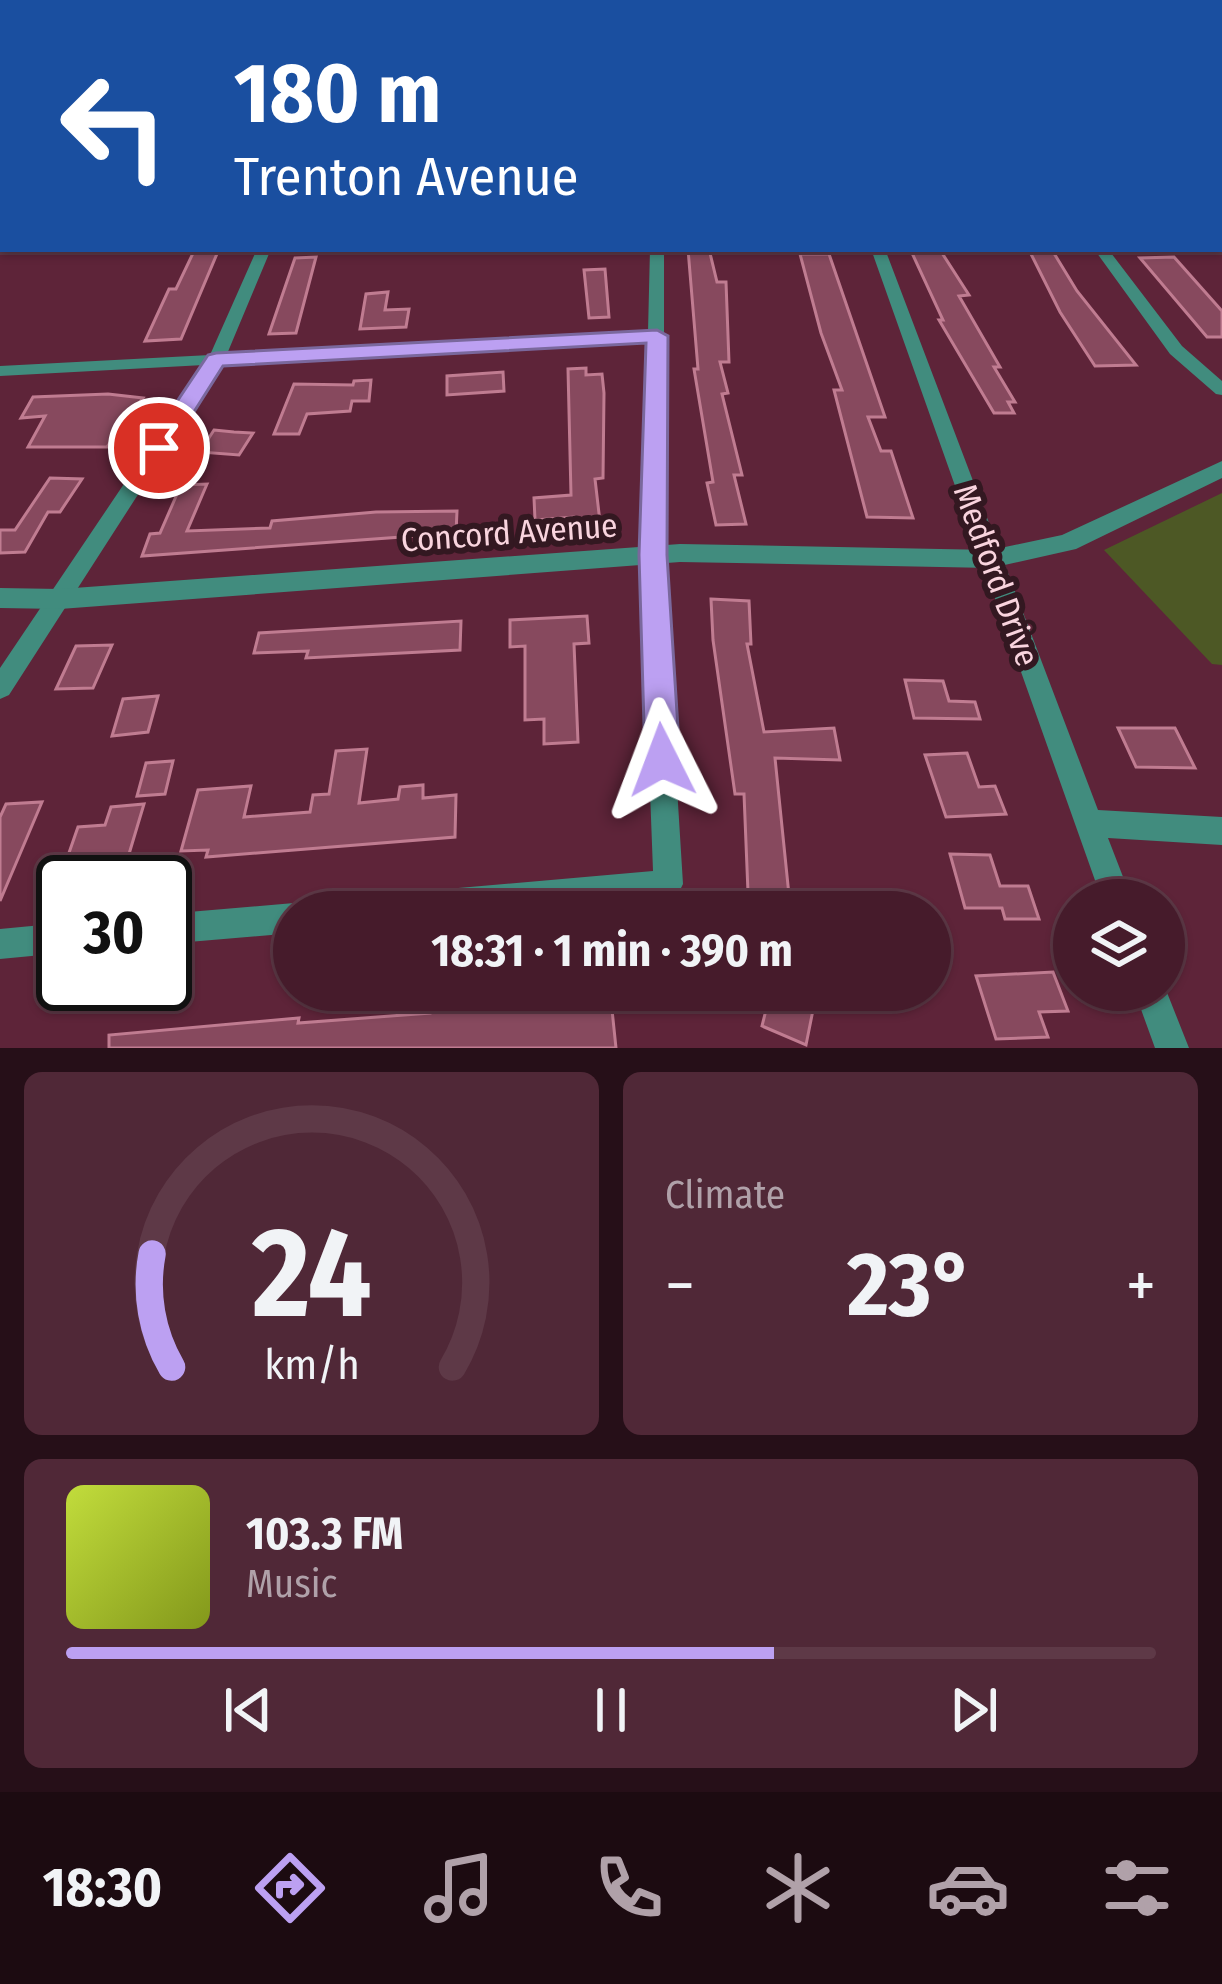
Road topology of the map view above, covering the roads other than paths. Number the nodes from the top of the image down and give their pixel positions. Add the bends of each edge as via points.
1 (263, 252) edge
2 (657, 252) edge
3 (879, 252) edge
4 (1103, 252) edge
5 (657, 336) junction
6 (216, 360) junction
7 (0, 371) edge
8 (1222, 390) edge
9 (1222, 470) edge
10 (653, 555) junction
11 (991, 559) junction
12 (0, 598) edge
13 (60, 599) junction
14 (0, 688) edge
15 (1089, 823) junction
16 (1222, 831) edge
17 (1109, 879) edge
18 (588, 891) edge
19 (273, 919) edge
20 (192, 926) edge
21 (36, 941) edge
22 (0, 944) edge
23 (1158, 1011) edge
24 (1172, 1048) edge

1 - 6 street
2 - 5 street
3 - 11 street, Medford Drive
4 - 8 street via 1176,350
5 - 6 street
5 - 10 street
6 - 7 street
6 - 13 street
9 - 11 street, Concord Avenue via 1067,543
10 - 11 street, Concord Avenue
10 - 13 street, Concord Avenue
10 - 18 street via 665,884
11 - 15 street, Medford Drive
12 - 13 street, Concord Avenue
13 - 14 street
15 - 16 street
15 - 17 street, Medford Drive
19 - 20 street
21 - 22 street
23 - 24 street

